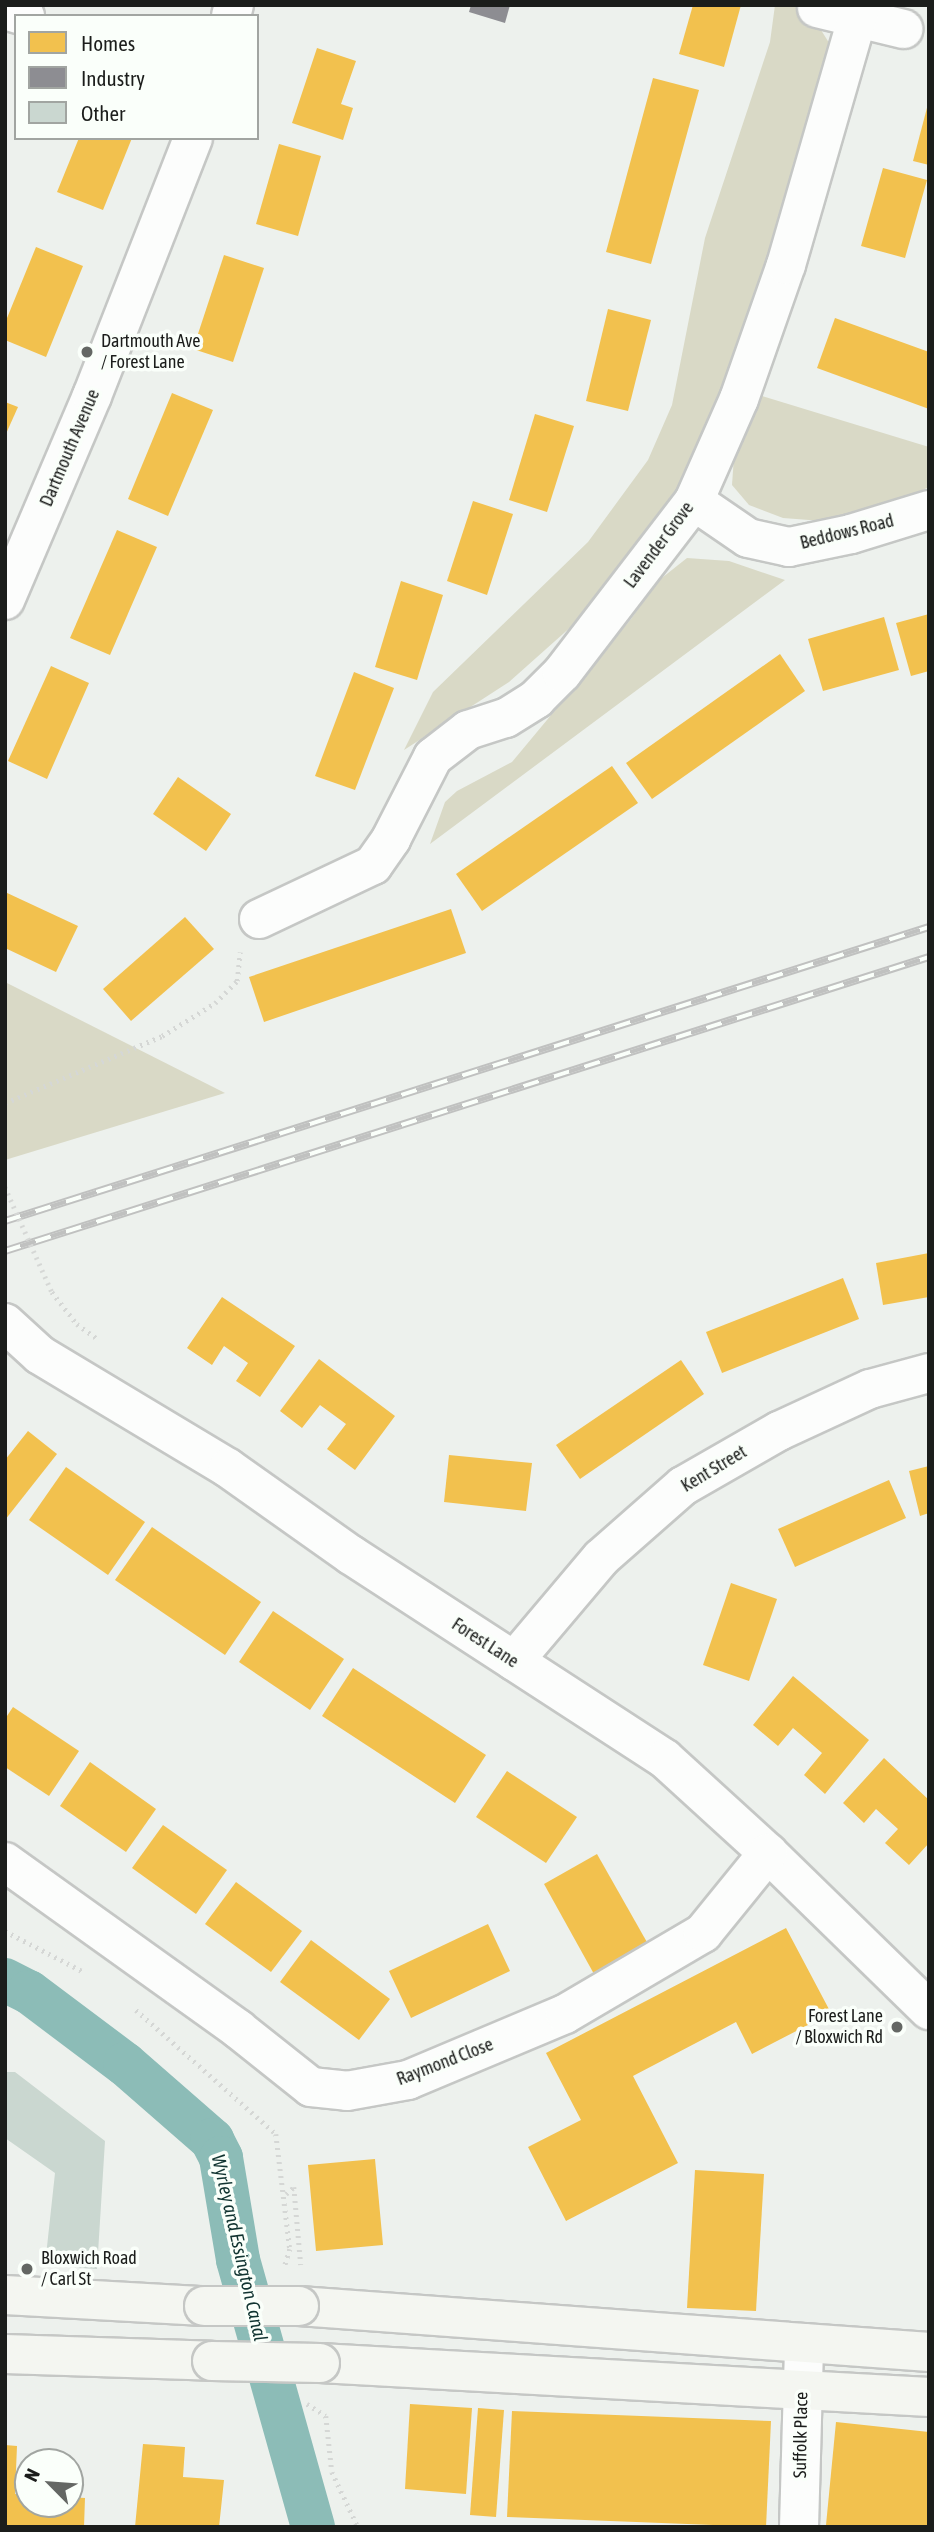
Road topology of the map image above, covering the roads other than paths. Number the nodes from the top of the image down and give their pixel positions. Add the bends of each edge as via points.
1 (817, 8) dead end
2 (859, 12) edge
3 (903, 29) dead end
4 (192, 140) edge
5 (694, 501) junction
6 (929, 510) edge
7 (5, 600) edge
8 (259, 919) road end
9 (10, 1329) edge
10 (929, 1373) edge
11 (514, 1661) junction
12 (768, 1853) junction
13 (5, 1862) edge
14 (929, 2010) edge
15 (5, 2295) edge
16 (525, 2322) junction
17 (804, 2343) junction
18 (929, 2352) edge
19 (5, 2354) edge
20 (524, 2374) junction
21 (803, 2388) junction
22 (929, 2397) edge
23 (799, 2527) edge

1 - 2 street
2 - 3 street
2 - 5 street, Lavender Grove via 786,265 739,399
4 - 7 street, Dartmouth Avenue
5 - 6 street, Beddows Road via 748,538 789,547
5 - 8 street, Lavender Grove via 562,673 536,699 506,718 468,730 433,757 373,865
9 - 11 street, Forest Lane via 40,1355 228,1468
10 - 11 street, Kent Street via 870,1389 779,1431 683,1486 601,1558
11 - 12 street, Forest Lane via 665,1759
12 - 13 street, Raymond Close via 704,1933 565,2014 408,2080 347,2091 311,2087
12 - 14 street, Forest Lane
15 - 16 main road, bridge via 204,2306 302,2306
16 - 17 main road
16 - 20 main road
17 - 18 main road
17 - 21 street, Suffolk Place
19 - 20 main road, bridge
20 - 21 main road
21 - 22 main road
21 - 23 street, Suffolk Place

